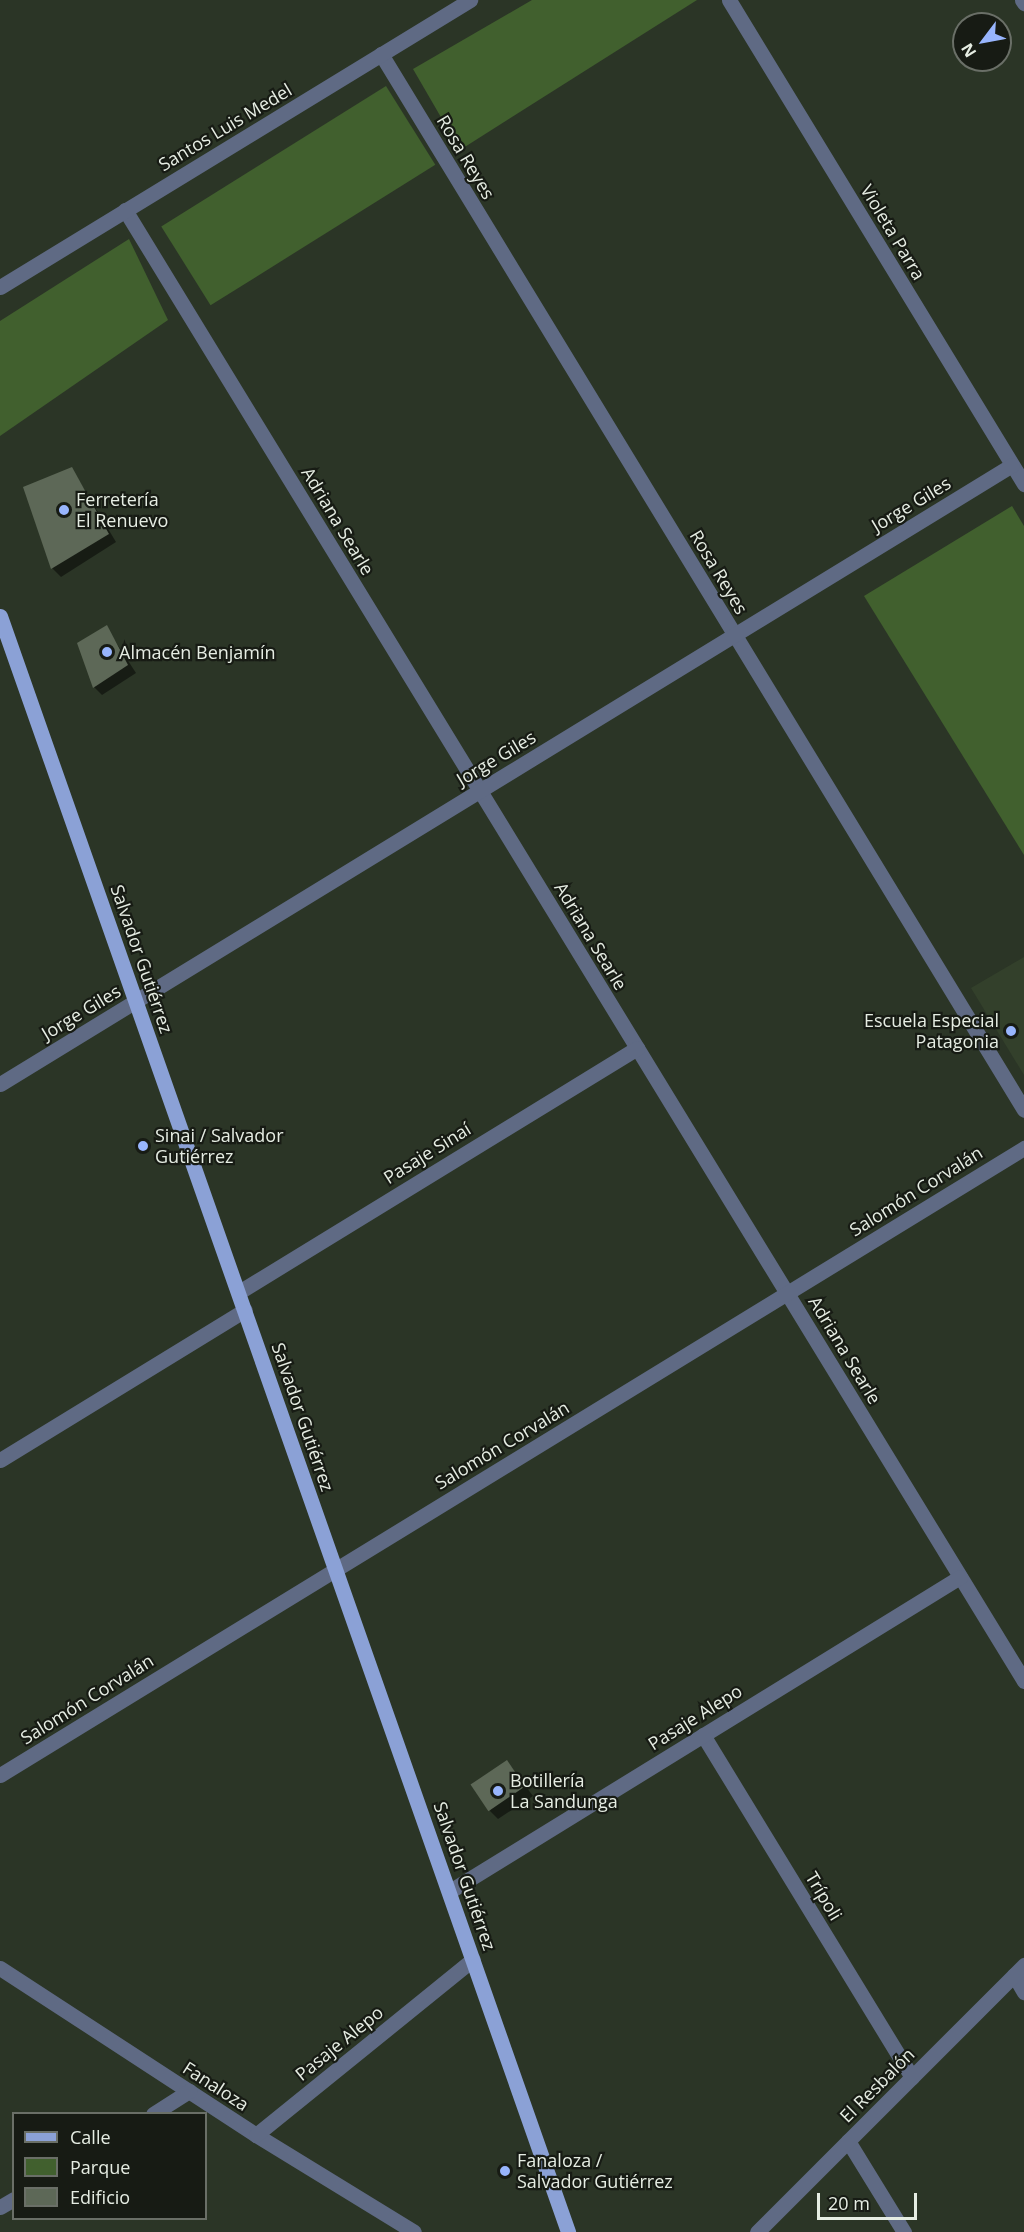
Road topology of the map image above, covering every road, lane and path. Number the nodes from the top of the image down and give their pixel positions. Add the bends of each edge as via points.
1 (470, 0) edge
2 (729, 0) edge
3 (381, 54) junction
4 (126, 210) junction
5 (0, 287) edge
6 (1012, 465) junction
7 (1024, 484) edge
8 (0, 616) edge
9 (735, 635) junction
10 (480, 790) junction
11 (136, 1001) junction
12 (637, 1048) junction
13 (0, 1084) edge
14 (1024, 1110) edge
15 (1024, 1148) edge
16 (239, 1292) junction
17 (787, 1293) junction
18 (245, 1310) junction
19 (0, 1460) edge
20 (336, 1568) junction
21 (960, 1577) junction
22 (1024, 1681) edge
23 (703, 1736) junction
24 (0, 1775) edge
25 (450, 1891) junction
26 (473, 1959) junction
27 (0, 1968) edge
28 (1019, 1970) edge
29 (1024, 1992) edge
30 (912, 2078) junction
31 (189, 2091) junction
32 (156, 2112) edge
33 (256, 2135) junction
34 (848, 2141) junction
35 (414, 2232) edge
36 (568, 2232) edge
37 (757, 2232) edge
38 (904, 2232) edge

1 - 3 street, Santos Luis Medel
2 - 6 street, Violeta Parra
3 - 4 street, Santos Luis Medel
3 - 9 street, Rosa Reyes
4 - 5 street, Santos Luis Medel
4 - 10 street, Adriana Searle
6 - 7 street, Violeta Parra
6 - 9 street, Jorge Giles
8 - 11 main road, Salvador Gutiérrez
9 - 10 street, Jorge Giles
9 - 14 street, Rosa Reyes
10 - 11 street, Jorge Giles
10 - 12 street, Adriana Searle
11 - 13 street, Jorge Giles
11 - 16 main road, Salvador Gutiérrez
12 - 16 street, Pasaje Sinaí
12 - 17 street, Adriana Searle
15 - 17 street, Salomón Corvalán
16 - 18 main road, Salvador Gutiérrez
17 - 20 street, Salomón Corvalán
17 - 21 street, Adriana Searle
18 - 19 street
18 - 20 main road, Salvador Gutiérrez
20 - 24 street, Salomón Corvalán
20 - 25 main road, Salvador Gutiérrez
21 - 22 street, Adriana Searle
21 - 23 street, Pasaje Alepo
23 - 25 street, Pasaje Alepo
23 - 30 street, Trípoli
25 - 26 main road, Salvador Gutiérrez
26 - 33 street, Pasaje Alepo
26 - 36 main road, Salvador Gutiérrez
27 - 31 street, Fanaloza
28 - 29 street
28 - 30 street, El Resbalón
30 - 34 street, El Resbalón
31 - 32 street
31 - 33 street, Fanaloza
33 - 35 street, Fanaloza
34 - 37 street, El Resbalón
34 - 38 street

